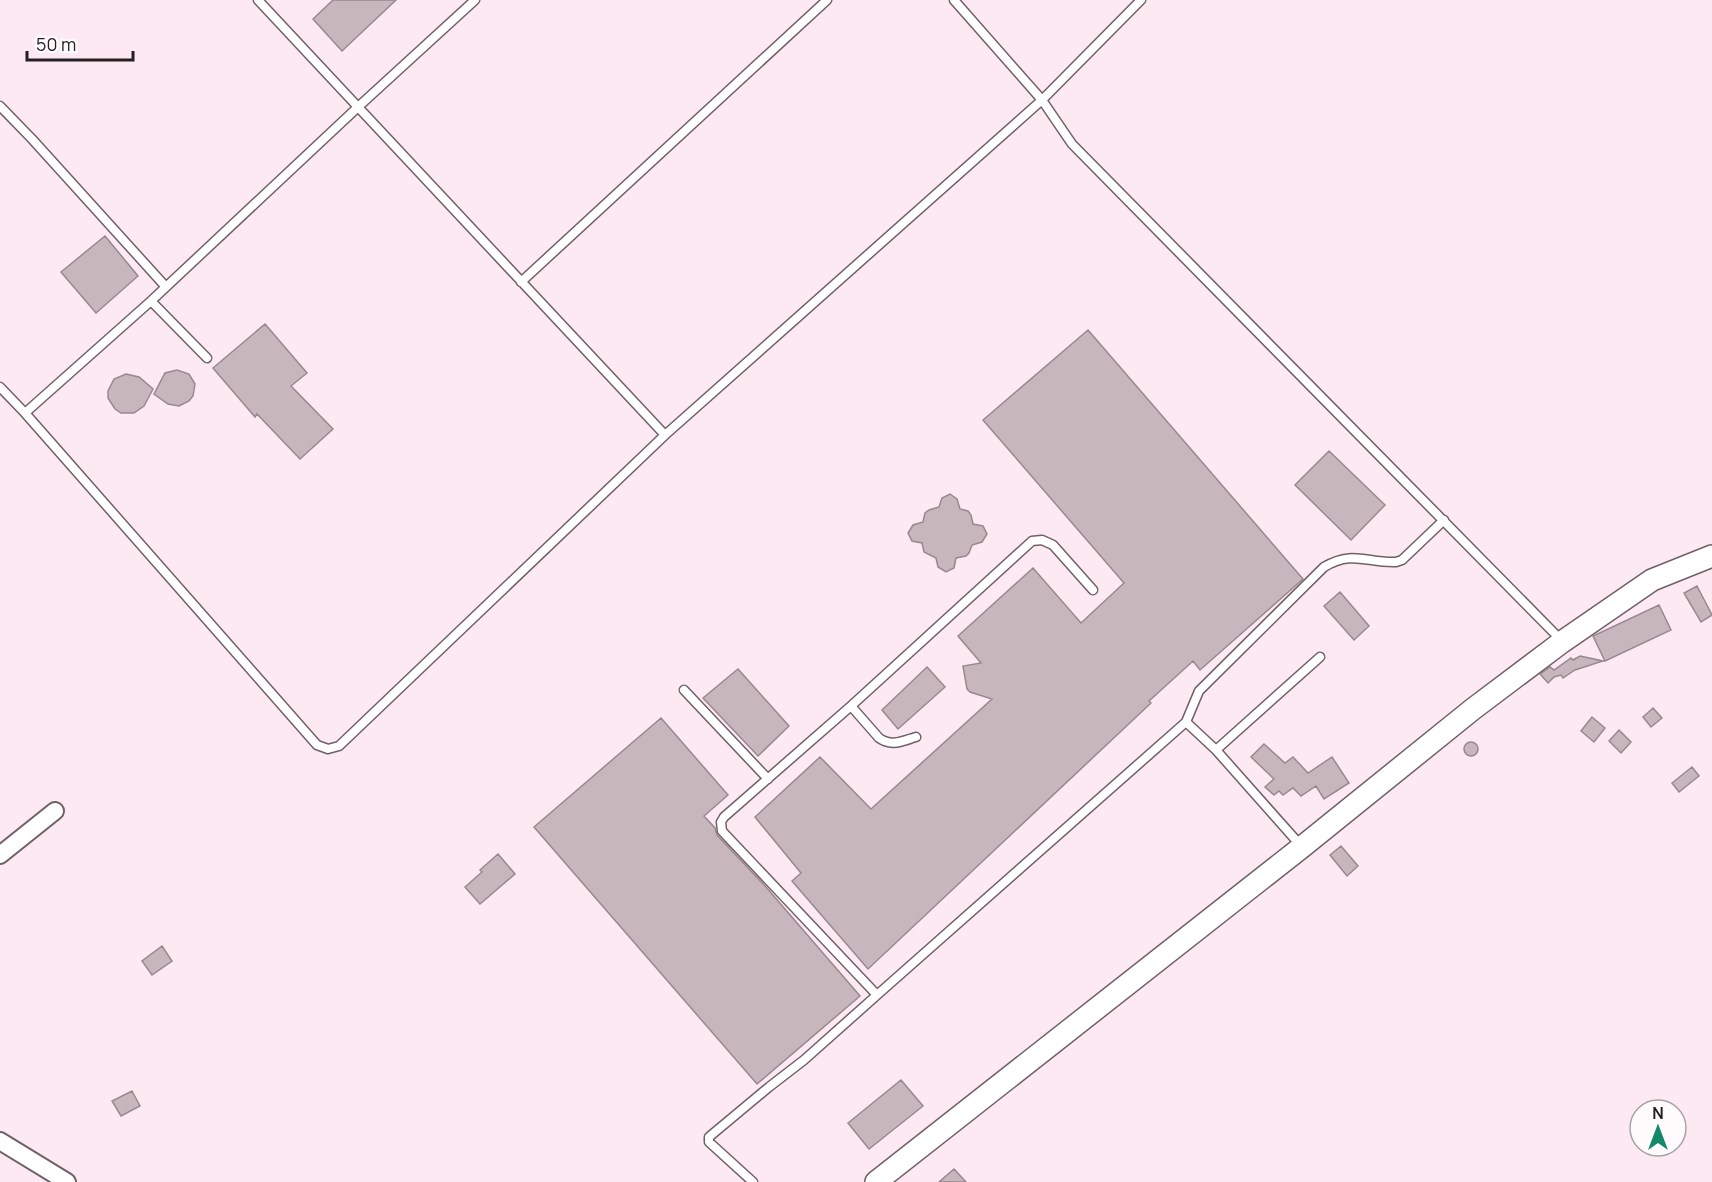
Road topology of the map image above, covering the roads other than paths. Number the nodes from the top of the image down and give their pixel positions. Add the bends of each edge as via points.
1 (258, 0) edge
2 (475, 0) edge
3 (827, 0) edge
4 (954, 0) edge
5 (1141, 0) edge
6 (1042, 100) junction
7 (0, 106) edge
8 (358, 107) junction
9 (521, 282) junction
10 (166, 287) junction
11 (151, 301) junction
12 (207, 358) dead end
13 (0, 387) edge
14 (25, 413) junction
15 (665, 435) junction
16 (1444, 520) junction
17 (1712, 556) edge
18 (1092, 590) dead end
19 (1562, 642) junction
20 (1320, 657) dead end
21 (684, 690) dead end
22 (851, 706) junction
23 (1186, 722) junction
24 (916, 736) dead end
25 (1216, 750) junction
26 (768, 779) junction
27 (55, 811) dead end
28 (1302, 847) junction
29 (0, 855) edge
30 (877, 995) junction
31 (0, 1141) edge
32 (67, 1182) edge
33 (753, 1182) edge
34 (876, 1182) edge

1 - 8 lane
2 - 8 lane
3 - 9 lane
4 - 6 lane
5 - 6 lane
6 - 15 lane
6 - 16 lane via 1072,144
7 - 10 lane
8 - 9 lane
8 - 10 lane
9 - 15 lane
10 - 11 lane
11 - 12 lane
11 - 14 lane
13 - 14 lane
14 - 15 lane via 317,745 328,749 339,746
16 - 19 lane
16 - 23 lane via 1402,560 1349,557 1324,567 1199,692
17 - 19 street via 1652,580
18 - 22 lane via 1053,545 1032,540
19 - 28 street
20 - 25 lane
21 - 26 lane
22 - 24 lane via 884,742 892,744
22 - 26 lane
23 - 25 lane
23 - 30 lane
25 - 28 lane
26 - 30 lane via 724,817 722,831
27 - 29 street
28 - 34 street
30 - 33 lane via 710,1137 710,1142
31 - 32 street

